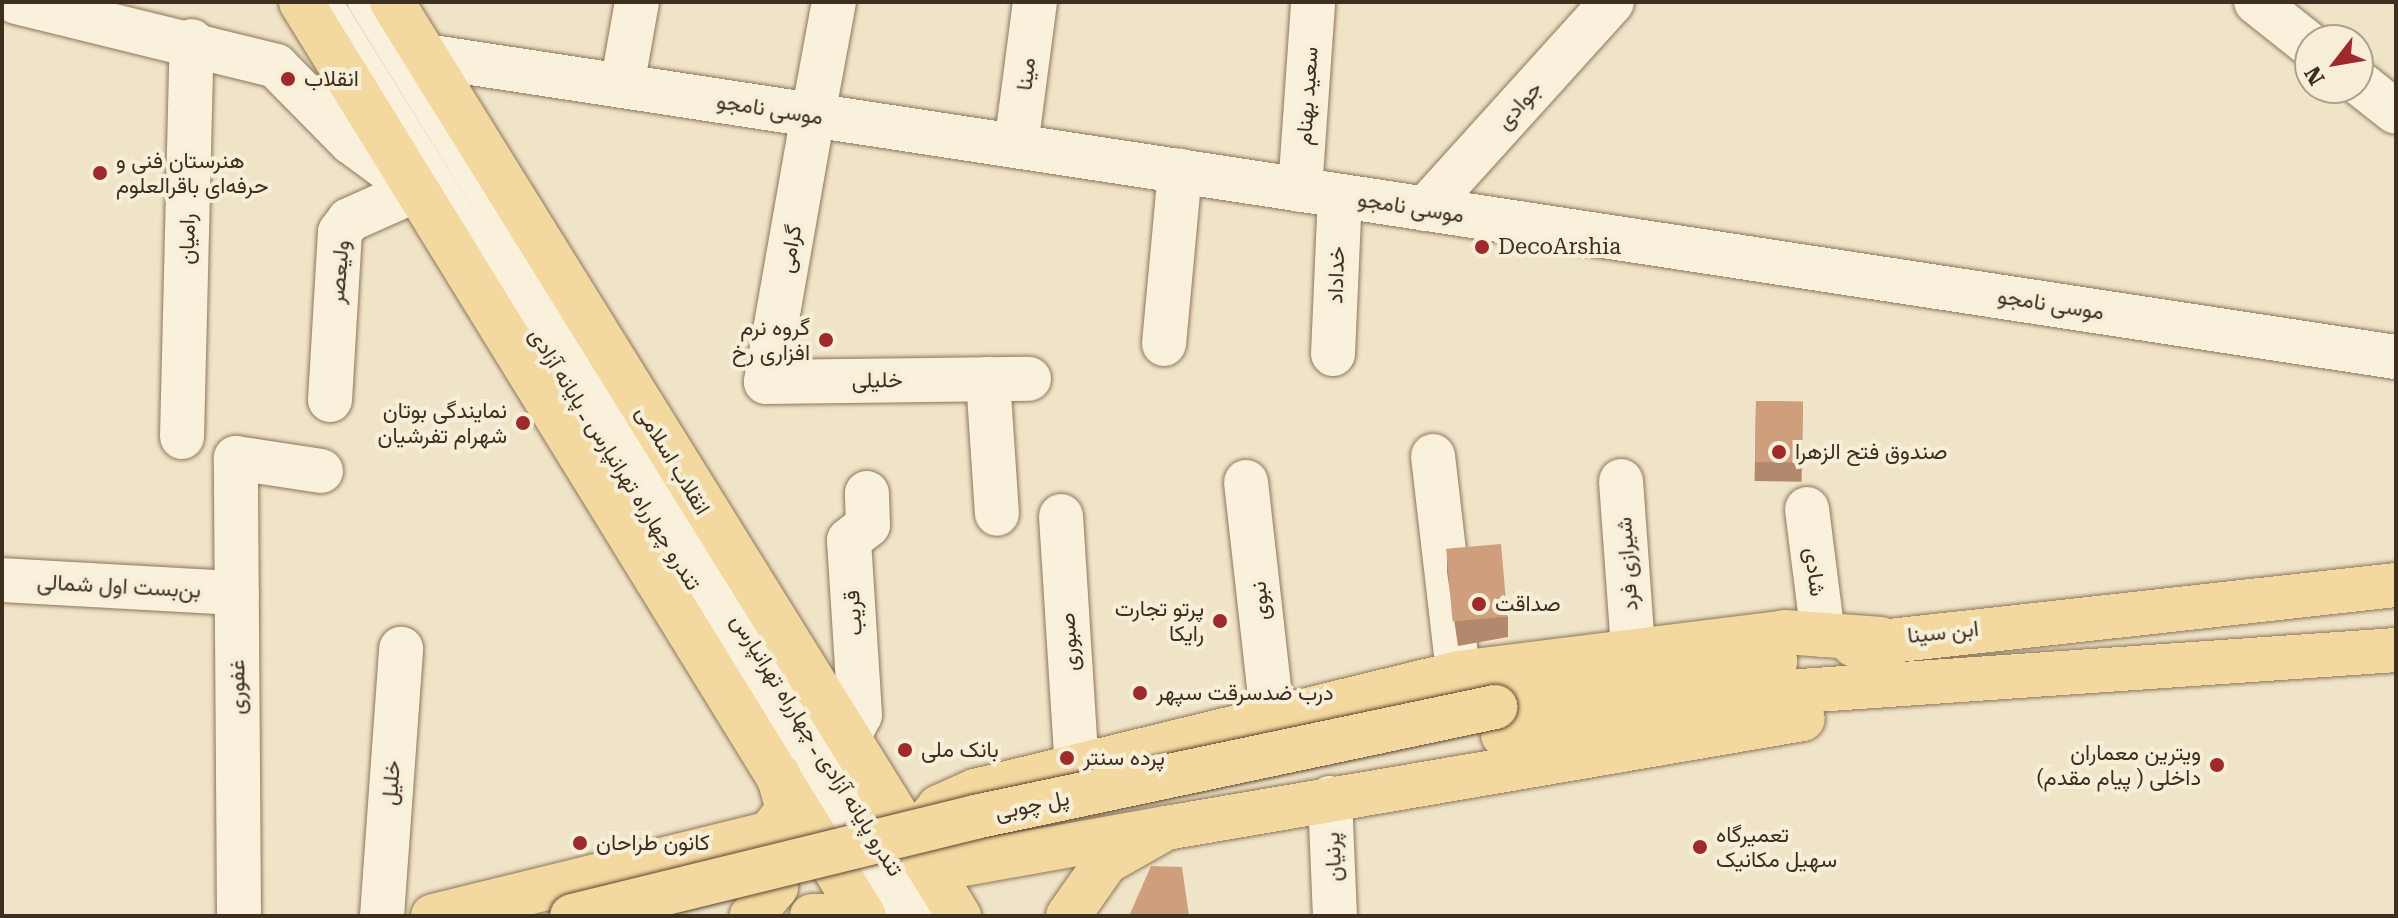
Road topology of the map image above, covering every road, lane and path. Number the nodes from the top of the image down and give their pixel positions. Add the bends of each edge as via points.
1 (16, 2) edge
2 (165, 2) edge
3 (301, 2) edge
4 (332, 2) edge
5 (358, 2) edge
6 (392, 2) edge
7 (637, 2) edge
8 (834, 2) edge
9 (1035, 2) edge
10 (1313, 2) edge
11 (1612, 2) edge
12 (2256, 2) edge
13 (90, 16) junction
14 (2294, 32) edge
15 (192, 41) junction
16 (426, 56) junction
17 (622, 86) junction
18 (2374, 95) edge
19 (2396, 112) edge
20 (813, 115) junction
21 (1016, 146) junction
22 (1180, 171) junction
23 (416, 190) junction
24 (1320, 193) junction
25 (1425, 209) junction
26 (1164, 344) dead end
27 (1333, 354) dead end
28 (2396, 357) edge
29 (766, 382) joint
30 (330, 400) dead end
31 (182, 437) dead end
32 (1433, 456) dead end
33 (321, 471) dead end
34 (1621, 481) dead end
35 (1246, 482) dead end
36 (867, 493) dead end
37 (1807, 509) dead end
38 (997, 514) dead end
39 (1061, 516) dead end
40 (2, 580) edge
41 (2396, 585) edge
42 (237, 593) junction
43 (1823, 635) junction
44 (1881, 639) junction
45 (1633, 647) junction
46 (401, 649) dead end
47 (2396, 650) edge
48 (1458, 673) junction
49 (1897, 689) junction
50 (1273, 721) junction
51 (1497, 721) junction
52 (854, 751) junction
53 (776, 768) junction
54 (1077, 768) junction
55 (975, 791) junction
56 (1330, 798) junction
57 (1166, 828) junction
58 (697, 851) junction
59 (239, 916) edge
60 (382, 916) edge
61 (433, 916) edge
62 (572, 916) edge
63 (683, 916) edge
64 (752, 916) edge
65 (812, 916) edge
66 (827, 916) edge
67 (864, 916) edge
68 (899, 916) edge
69 (923, 916) edge
70 (959, 916) edge
71 (1068, 916) edge
72 (1335, 916) edge

1 - 13 street
2 - 13 street
3 - 23 main road
4 - 68 lane, تندرو چهارراه تهرانپارس ـ پایانه آزادی
5 - 69 lane, تندرو پایانه آزادی ـ چهارراه تهرانپارس
6 - 16 main road, انقلاب اسلامی
7 - 17 street
8 - 20 street, گرامی
9 - 21 street, مینا
10 - 24 street, سعید بهنام
11 - 25 street, جوادی
12 - 14 street
13 - 15 street
15 - 23 street via 257,58 294,77 351,142
15 - 31 street, رامیان
16 - 17 street, موسی نامجو
16 - 52 main road, انقلاب اسلامی
17 - 20 street, موسی نامجو
18 - 19 street
20 - 21 street, موسی نامجو
20 - 29 street, گرامی
21 - 22 street, موسی نامجو
22 - 24 street, موسی نامجو
22 - 26 street
23 - 30 street, ولیعصر via 349,220 340,232
23 - 53 main road
24 - 25 street, موسی نامجو
24 - 27 street, خداداد
25 - 28 street, موسی نامجو
29 - 38 street, خلیلی via 1009,379
32 - 48 street
33 - 42 street, غفوری via 236,458
34 - 45 street, شیرازی فرد
35 - 50 street, نبوی
36 - 52 street, قریب via 868,525 849,540 860,715
37 - 43 street, شادی
39 - 54 street, صبوری
40 - 42 street, بن‌بست اول شمالی
41 - 44 main road, ابن سینا
42 - 59 street, غفوری
43 - 44 main road
43 - 45 main road
44 - 51 main road, ابن سینا
45 - 48 main road
46 - 60 street, خلیل
47 - 49 main road
48 - 50 main road
49 - 51 main road via 1801,691
49 - 56 main road via 1794,722
50 - 54 main road
51 - 62 main road, پل چوبی, bridge via 975,817
51 - 63 main road, پل چوبی
52 - 55 main road via 902,784
52 - 70 main road, انقلاب اسلامی
53 - 58 main road via 785,821 752,840
53 - 67 main road
54 - 55 main road
55 - 57 main road via 939,807 927,822 926,840 939,858 959,865
56 - 57 main road
56 - 72 street, پرنیان
57 - 71 main road via 1106,862
58 - 61 main road
58 - 64 main road via 754,851 769,861 776,887
65 - 66 main road

